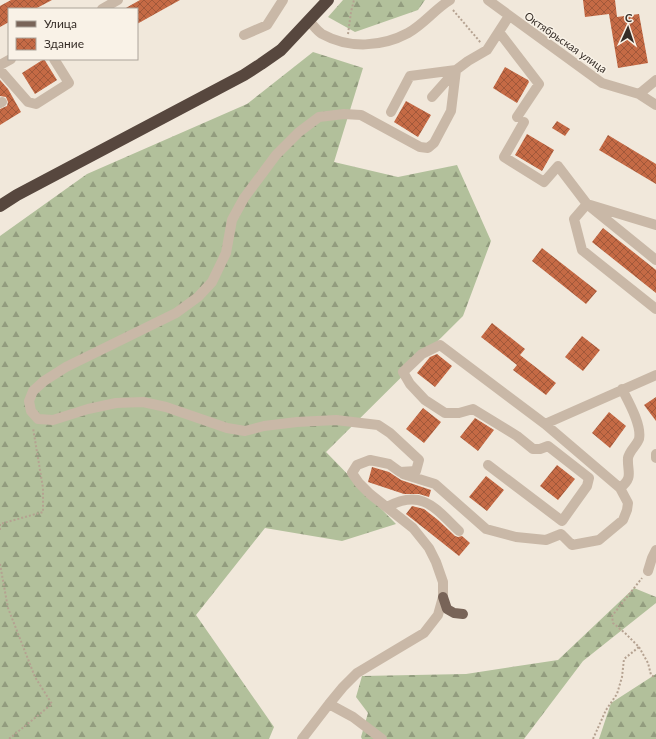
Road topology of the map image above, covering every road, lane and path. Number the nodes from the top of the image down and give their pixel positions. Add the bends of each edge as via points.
1 (118, 0) edge
2 (283, 0) edge
3 (328, 0) edge
4 (354, 0) edge
5 (450, 0) edge
6 (488, 0) edge
7 (104, 8) edge
8 (458, 16) dead end
9 (509, 16) junction
10 (309, 21) junction
11 (499, 32) junction
12 (244, 35) dead end
13 (347, 42) junction
14 (487, 50) junction
15 (9, 60) edge
16 (55, 60) edge
17 (0, 65) edge
18 (0, 70) edge
19 (456, 70) junction
20 (656, 80) edge
21 (639, 94) junction
22 (432, 97) dead end
23 (656, 105) edge
24 (391, 112) dead end
25 (587, 204) junction
26 (0, 206) edge
27 (656, 225) edge
28 (656, 260) edge
29 (656, 309) edge
30 (656, 375) edge
31 (622, 389) junction
32 (31, 411) junction
33 (545, 424) junction
34 (656, 454) edge
35 (656, 458) edge
36 (488, 465) dead end
37 (400, 472) junction
38 (620, 488) junction
39 (387, 507) junction
40 (562, 521) junction
41 (0, 524) edge
42 (0, 530) edge
43 (459, 531) dead end
44 (562, 534) junction
45 (656, 550) edge
46 (0, 564) edge
47 (648, 571) joint
48 (443, 598) junction
49 (463, 614) dead end
50 (639, 648) junction
51 (656, 678) edge
52 (329, 704) junction
53 (9, 739) edge
54 (302, 739) edge
55 (382, 739) edge
56 (593, 739) edge

1 - 7 street
2 - 12 street via 267,25
3 - 10 highway
4 - 13 path
5 - 13 street via 409,32 386,42 368,45
6 - 9 street, Октябрьская улица
8 - 14 path
9 - 11 street
9 - 21 street, Октябрьская улица via 602,83
10 - 13 street via 321,33
10 - 26 highway via 281,50 244,75 17,194
11 - 14 street
11 - 25 street via 539,84 504,157 544,182 558,166
14 - 19 street
15 - 17 street
16 - 18 street via 69,83 36,104 28,102
19 - 22 street
19 - 24 street via 410,76
19 - 32 street via 451,111 434,143 428,148 420,147 361,115 319,117 299,132 276,155 244,198 232,220 226,253 221,265 212,282 198,297 176,313 66,367 44,381 33,390 29,401
20 - 21 street
21 - 23 street, Октябрьская улица
25 - 27 street
25 - 28 street
25 - 29 street via 574,219 582,250
30 - 31 street
31 - 33 street
31 - 38 street via 636,419 639,438 628,456 630,477
32 - 37 street via 38,419 53,420 116,403 143,402 166,407 226,428 245,431 271,425 336,420 378,425 390,432 419,460 416,470
32 - 41 path via 43,488 43,512
33 - 38 street
33 - 40 street via 440,345 422,354 403,372 425,400 445,413 473,409 533,449 548,446 589,478 587,486
34 - 35 street
36 - 40 street
37 - 39 street via 389,464 370,460 357,465 352,473 370,494
37 - 44 street via 435,484 486,529 516,537 546,540
38 - 44 street via 628,503 627,510 623,520 612,530 599,540 572,545
39 - 43 street via 397,502 417,499 435,509
39 - 48 street via 412,528 429,548 443,582
40 - 44 street
41 - 42 path
45 - 47 street
46 - 53 path via 8,608 35,677 52,704
47 - 50 path via 612,616 613,623
48 - 49 main road via 447,609
48 - 52 street via 438,615 424,633 357,673
50 - 51 path via 648,663 650,675
50 - 56 path via 624,659 617,694 606,710
52 - 54 street
52 - 55 street via 353,717

